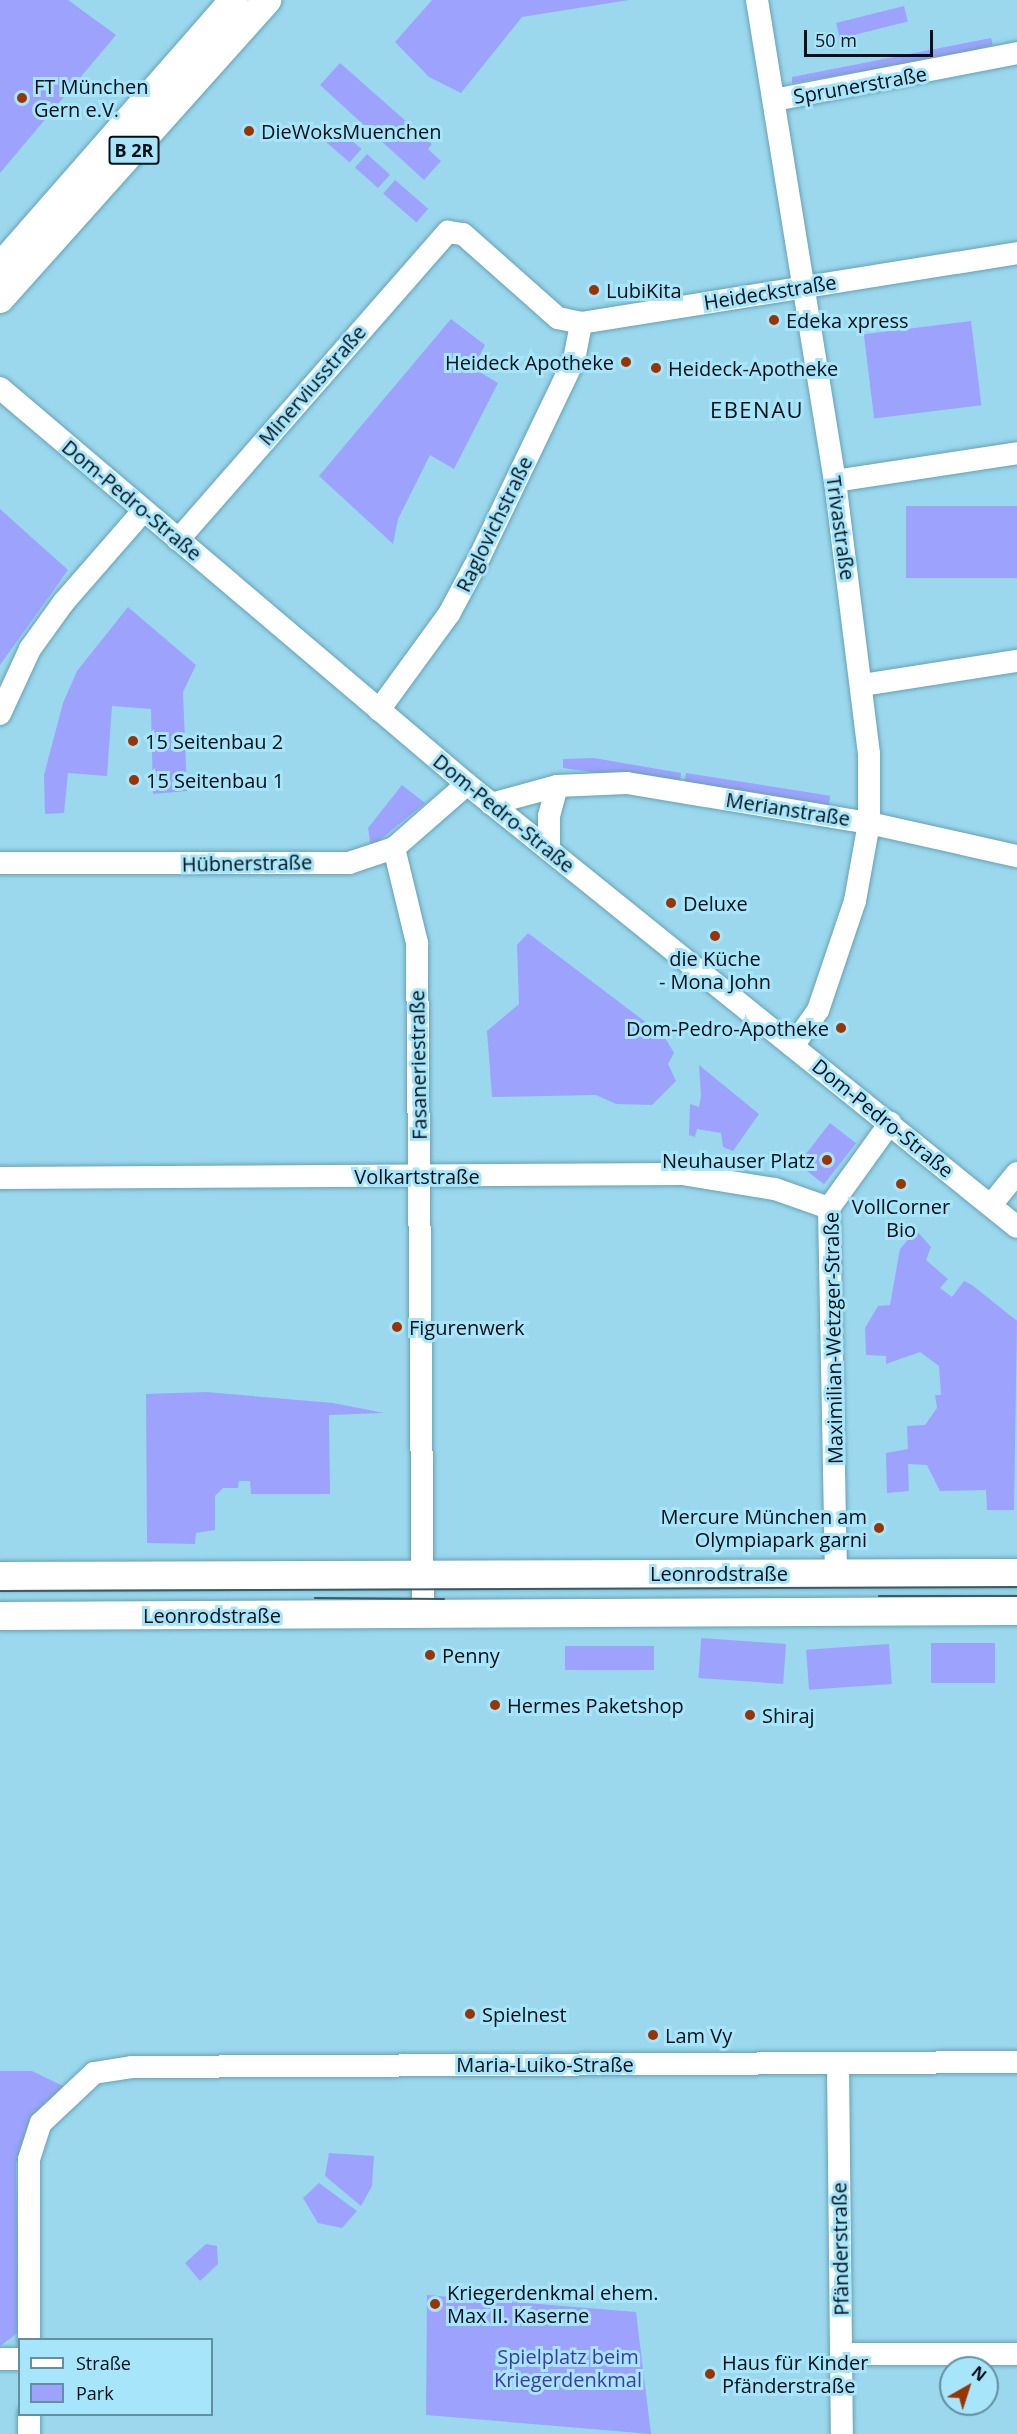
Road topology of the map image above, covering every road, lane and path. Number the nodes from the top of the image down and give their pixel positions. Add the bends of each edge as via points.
1 (234, 0) edge
2 (267, 0) edge
3 (757, 0) edge
4 (1017, 53) edge
5 (774, 100) junction
6 (448, 232) joint
7 (1017, 253) edge
8 (0, 267) edge
9 (801, 286) junction
10 (0, 299) edge
11 (581, 324) junction
12 (0, 388) edge
13 (1017, 453) edge
14 (835, 482) junction
15 (144, 510) junction
16 (178, 540) junction
17 (1017, 661) edge
18 (863, 685) junction
19 (379, 710) junction
20 (0, 714) edge
21 (467, 784) junction
22 (557, 786) junction
23 (492, 804) junction
24 (869, 823) junction
25 (394, 848) junction
26 (549, 850) junction
27 (1017, 856) edge
28 (0, 863) edge
29 (793, 1046) junction
30 (890, 1123) junction
31 (1017, 1173) edge
32 (420, 1176) junction
33 (0, 1178) edge
34 (992, 1205) junction
35 (829, 1208) junction
36 (1017, 1227) edge
37 (421, 1572) junction
38 (836, 1573) junction
39 (1017, 1573) edge
40 (0, 1576) edge
41 (1017, 1611) edge
42 (423, 1613) junction
43 (0, 1616) edge
44 (1017, 2062) edge
45 (837, 2065) junction
46 (29, 2338) edge
47 (842, 2354) junction
48 (1017, 2354) edge
49 (18, 2359) edge
50 (0, 2360) edge
51 (29, 2416) edge
52 (29, 2434) edge
53 (842, 2434) edge

1 - 8 main road, B 2R
2 - 10 main road, B 2R
3 - 5 street, Trivastraße
4 - 5 street, Sprunerstraße
5 - 9 street, Trivastraße
6 - 11 street, Heideckstraße via 463,234 558,318
6 - 16 street, Minerviusstraße
7 - 9 street, Heideckstraße
9 - 11 street, Heideckstraße
9 - 14 street, Trivastraße
11 - 19 street, Raglovichstraße via 574,360 480,556 449,614
12 - 15 street, Dom-Pedro-Straße
13 - 14 street
14 - 18 street, Trivastraße
15 - 16 street, Dom-Pedro-Straße
15 - 20 street via 63,603 30,649
16 - 19 street, Dom-Pedro-Straße
17 - 18 street
18 - 24 street, Trivastraße
19 - 21 street, Dom-Pedro-Straße
21 - 23 street, Dom-Pedro-Straße
21 - 25 street, Hübnerstraße
22 - 23 street, Merianstraße
22 - 24 street, Merianstraße via 627,783
22 - 26 street via 549,816
23 - 26 street, Dom-Pedro-Straße
24 - 27 street, Merianstraße
24 - 29 street, Trivastraße via 838,960 818,1010
25 - 28 street, Hübnerstraße via 349,863
25 - 32 street, Fasaneriestraße via 417,943
26 - 29 street, Dom-Pedro-Straße
29 - 30 street, Dom-Pedro-Straße
30 - 34 street, Dom-Pedro-Straße
30 - 35 street, Maximilian-Wetzger-Straße
31 - 34 street
32 - 33 street, Volkartstraße
32 - 35 street, Volkartstraße via 698,1176 775,1188
32 - 37 street, Fasaneriestraße
34 - 36 street, Dom-Pedro-Straße
35 - 38 street, Maximilian-Wetzger-Straße
37 - 38 main road, Leonrodstraße
37 - 40 main road, Leonrodstraße
37 - 42 street
38 - 39 main road, Leonrodstraße
41 - 42 main road, Leonrodstraße
42 - 43 main road, Leonrodstraße
44 - 45 street, Maria-Luiko-Straße
45 - 46 street, Maria-Luiko-Straße via 132,2067 94,2073 41,2123 29,2159
45 - 47 street, Pfänderstraße
47 - 48 street
47 - 53 street, Pfänderstraße
49 - 50 street
51 - 52 street

